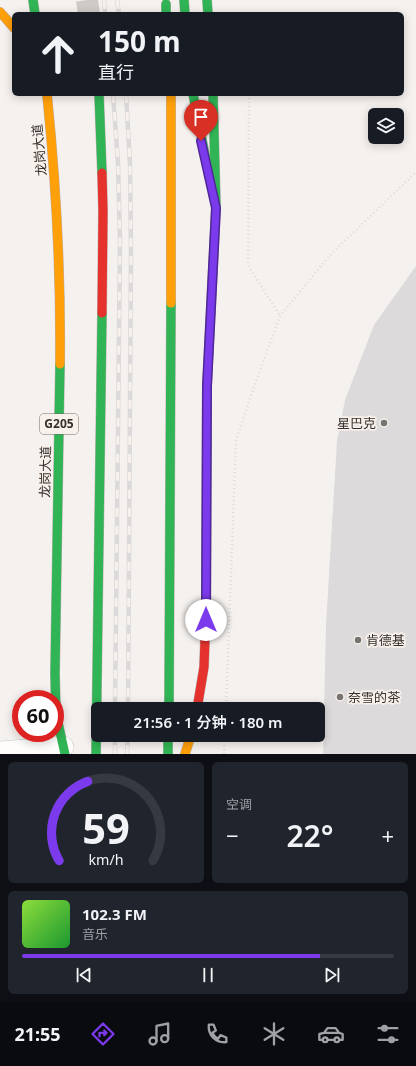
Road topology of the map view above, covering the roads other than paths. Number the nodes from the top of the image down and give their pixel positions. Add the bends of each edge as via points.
1 (33, 0) edge
2 (184, 0) edge
3 (207, 0) edge
4 (166, 4) dead end
5 (0, 12) edge
6 (35, 12) edge
7 (166, 12) edge
8 (185, 12) edge
9 (208, 12) edge
10 (12, 26) edge
11 (47, 96) edge
12 (99, 96) edge
13 (171, 96) edge
14 (193, 96) edge
15 (213, 96) edge
16 (216, 208) junction
17 (169, 702) edge
18 (198, 702) edge
19 (168, 742) edge
20 (189, 742) edge
21 (64, 751) edge
22 (0, 752) edge
23 (96, 754) edge
24 (168, 754) edge
25 (185, 754) edge

1 - 6 main road
2 - 8 main road
3 - 9 main road
4 - 7 main road
5 - 10 main road
11 - 21 main road, 龙岗大道 / G205 via 61,301 55,674 56,714
12 - 23 main road via 103,211
13 - 17 main road
14 - 16 main road
15 - 16 main road
16 - 18 main road via 207,386 206,620 204,667
19 - 24 main road
20 - 25 main road
21 - 22 street

